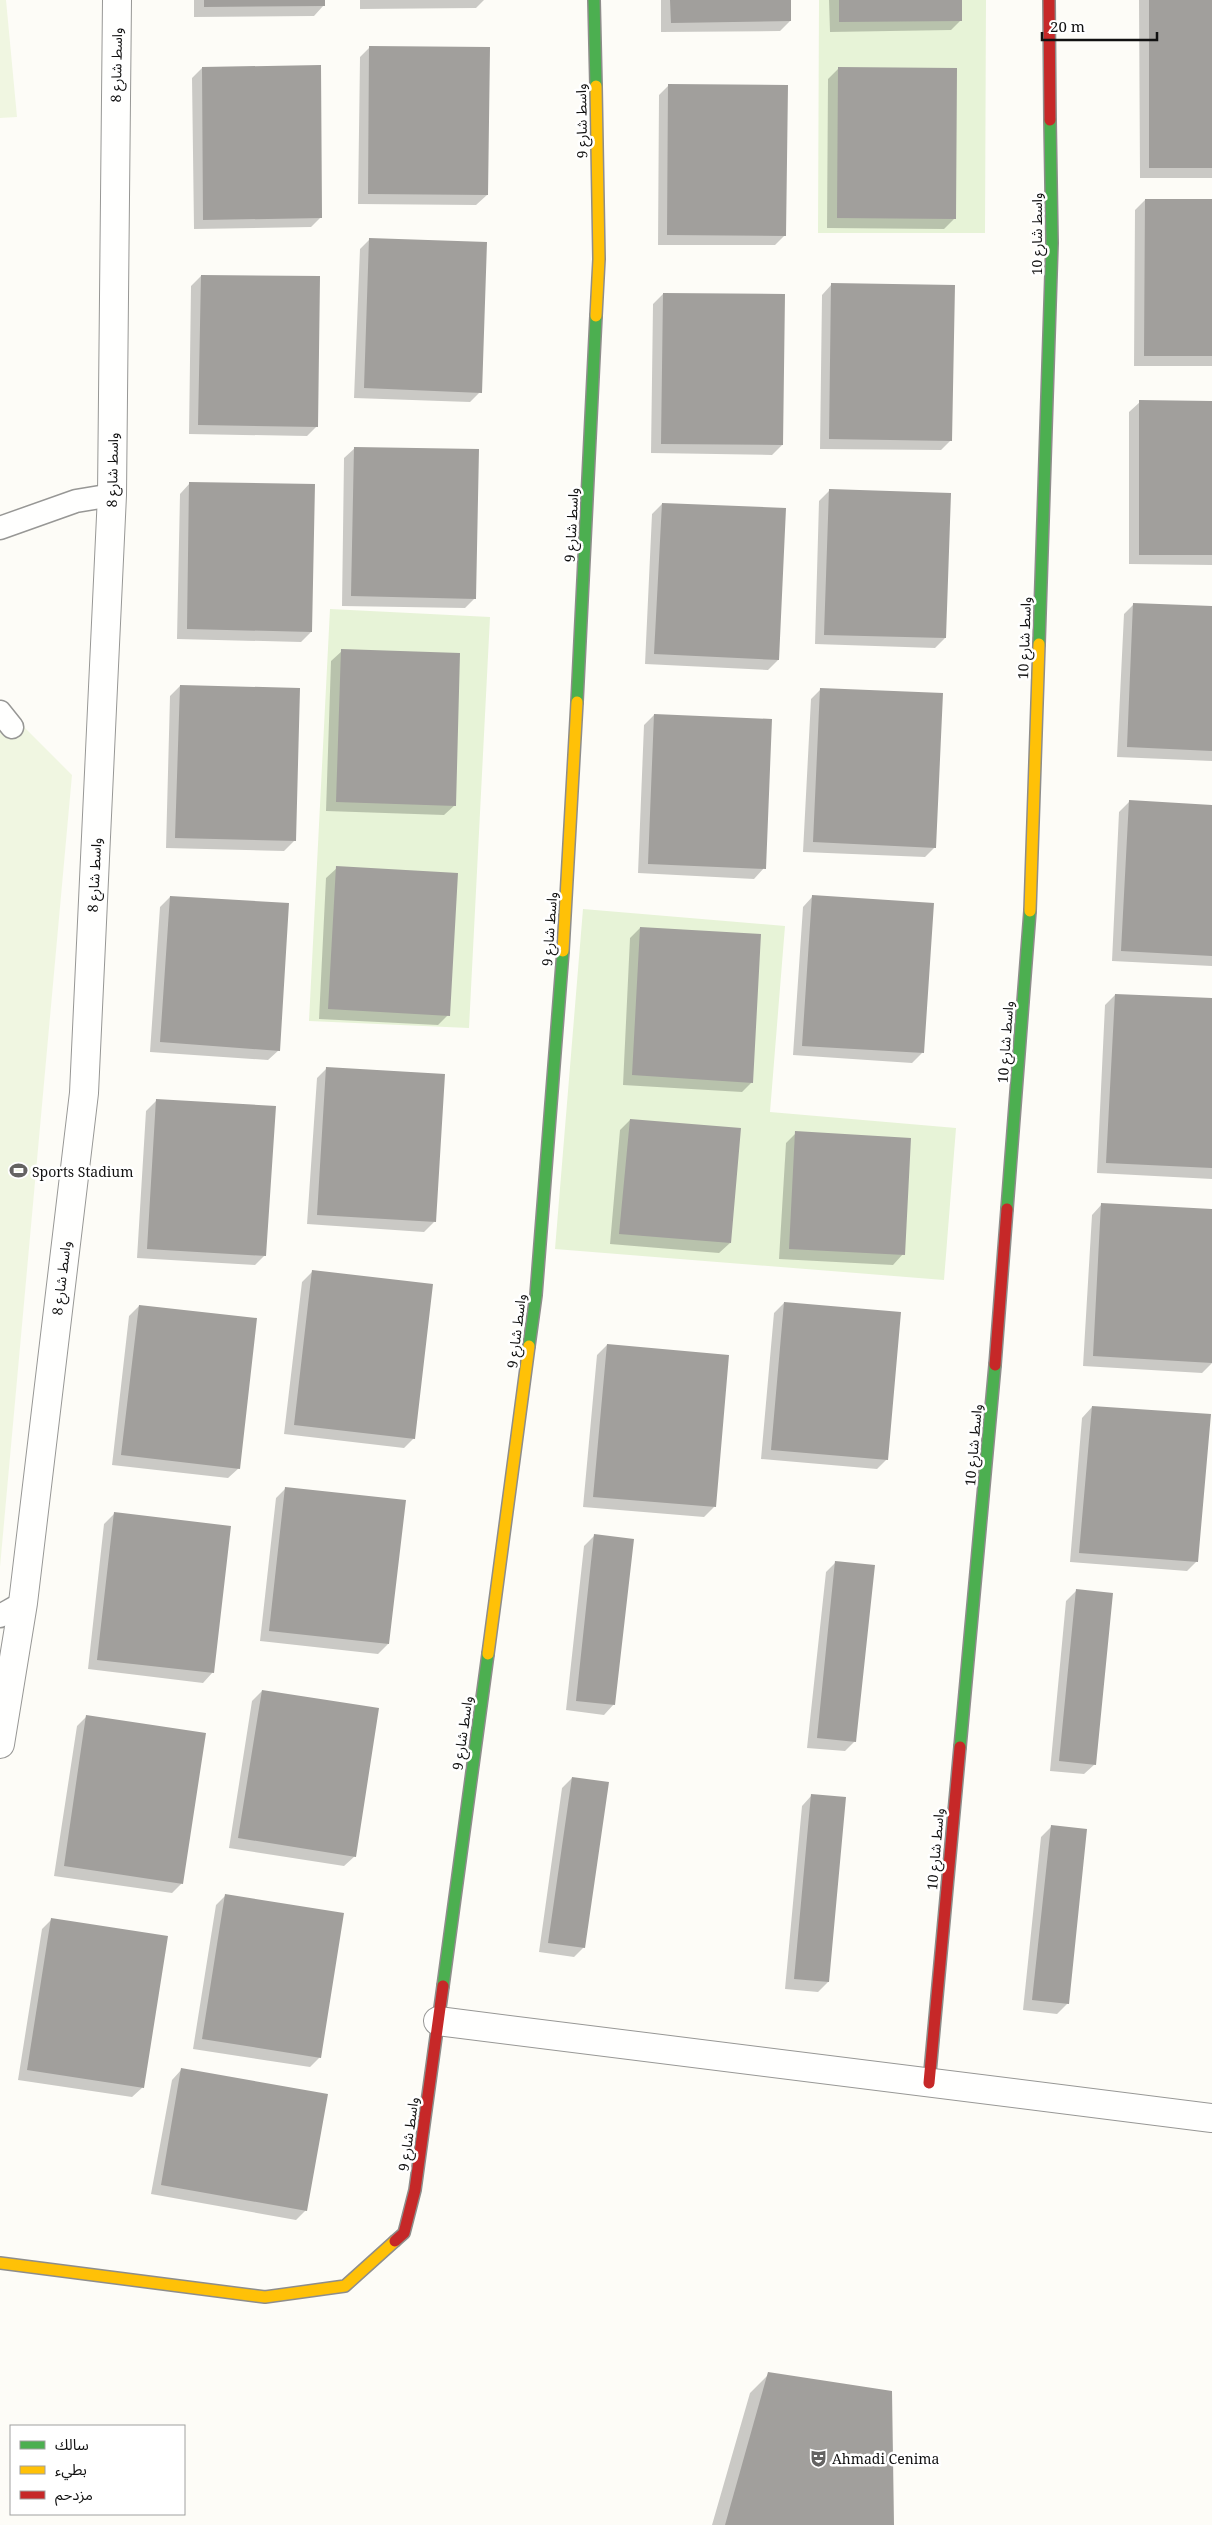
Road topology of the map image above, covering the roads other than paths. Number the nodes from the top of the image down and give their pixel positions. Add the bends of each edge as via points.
1 (117, 0) edge
2 (594, 0) edge
3 (1049, 0) edge
4 (112, 495) junction
5 (0, 528) edge
6 (11, 1609) edge
7 (0, 1744) edge
8 (438, 2021) junction
9 (929, 2083) junction
10 (1212, 2118) edge
11 (0, 2263) edge

1 - 4 street, واسط شارع 8
2 - 8 street, واسط شارع 9 via 599,259 561,973 536,1295
3 - 9 street, واسط شارع 10 via 1052,243 1030,898 995,1370
4 - 5 lane via 76,501
4 - 6 street, واسط شارع 8 via 84,1093
6 - 7 street, واسط شارع 8
8 - 9 street
8 - 11 street, واسط شارع 9 via 415,2190 404,2233 345,2286 265,2297
9 - 10 street

